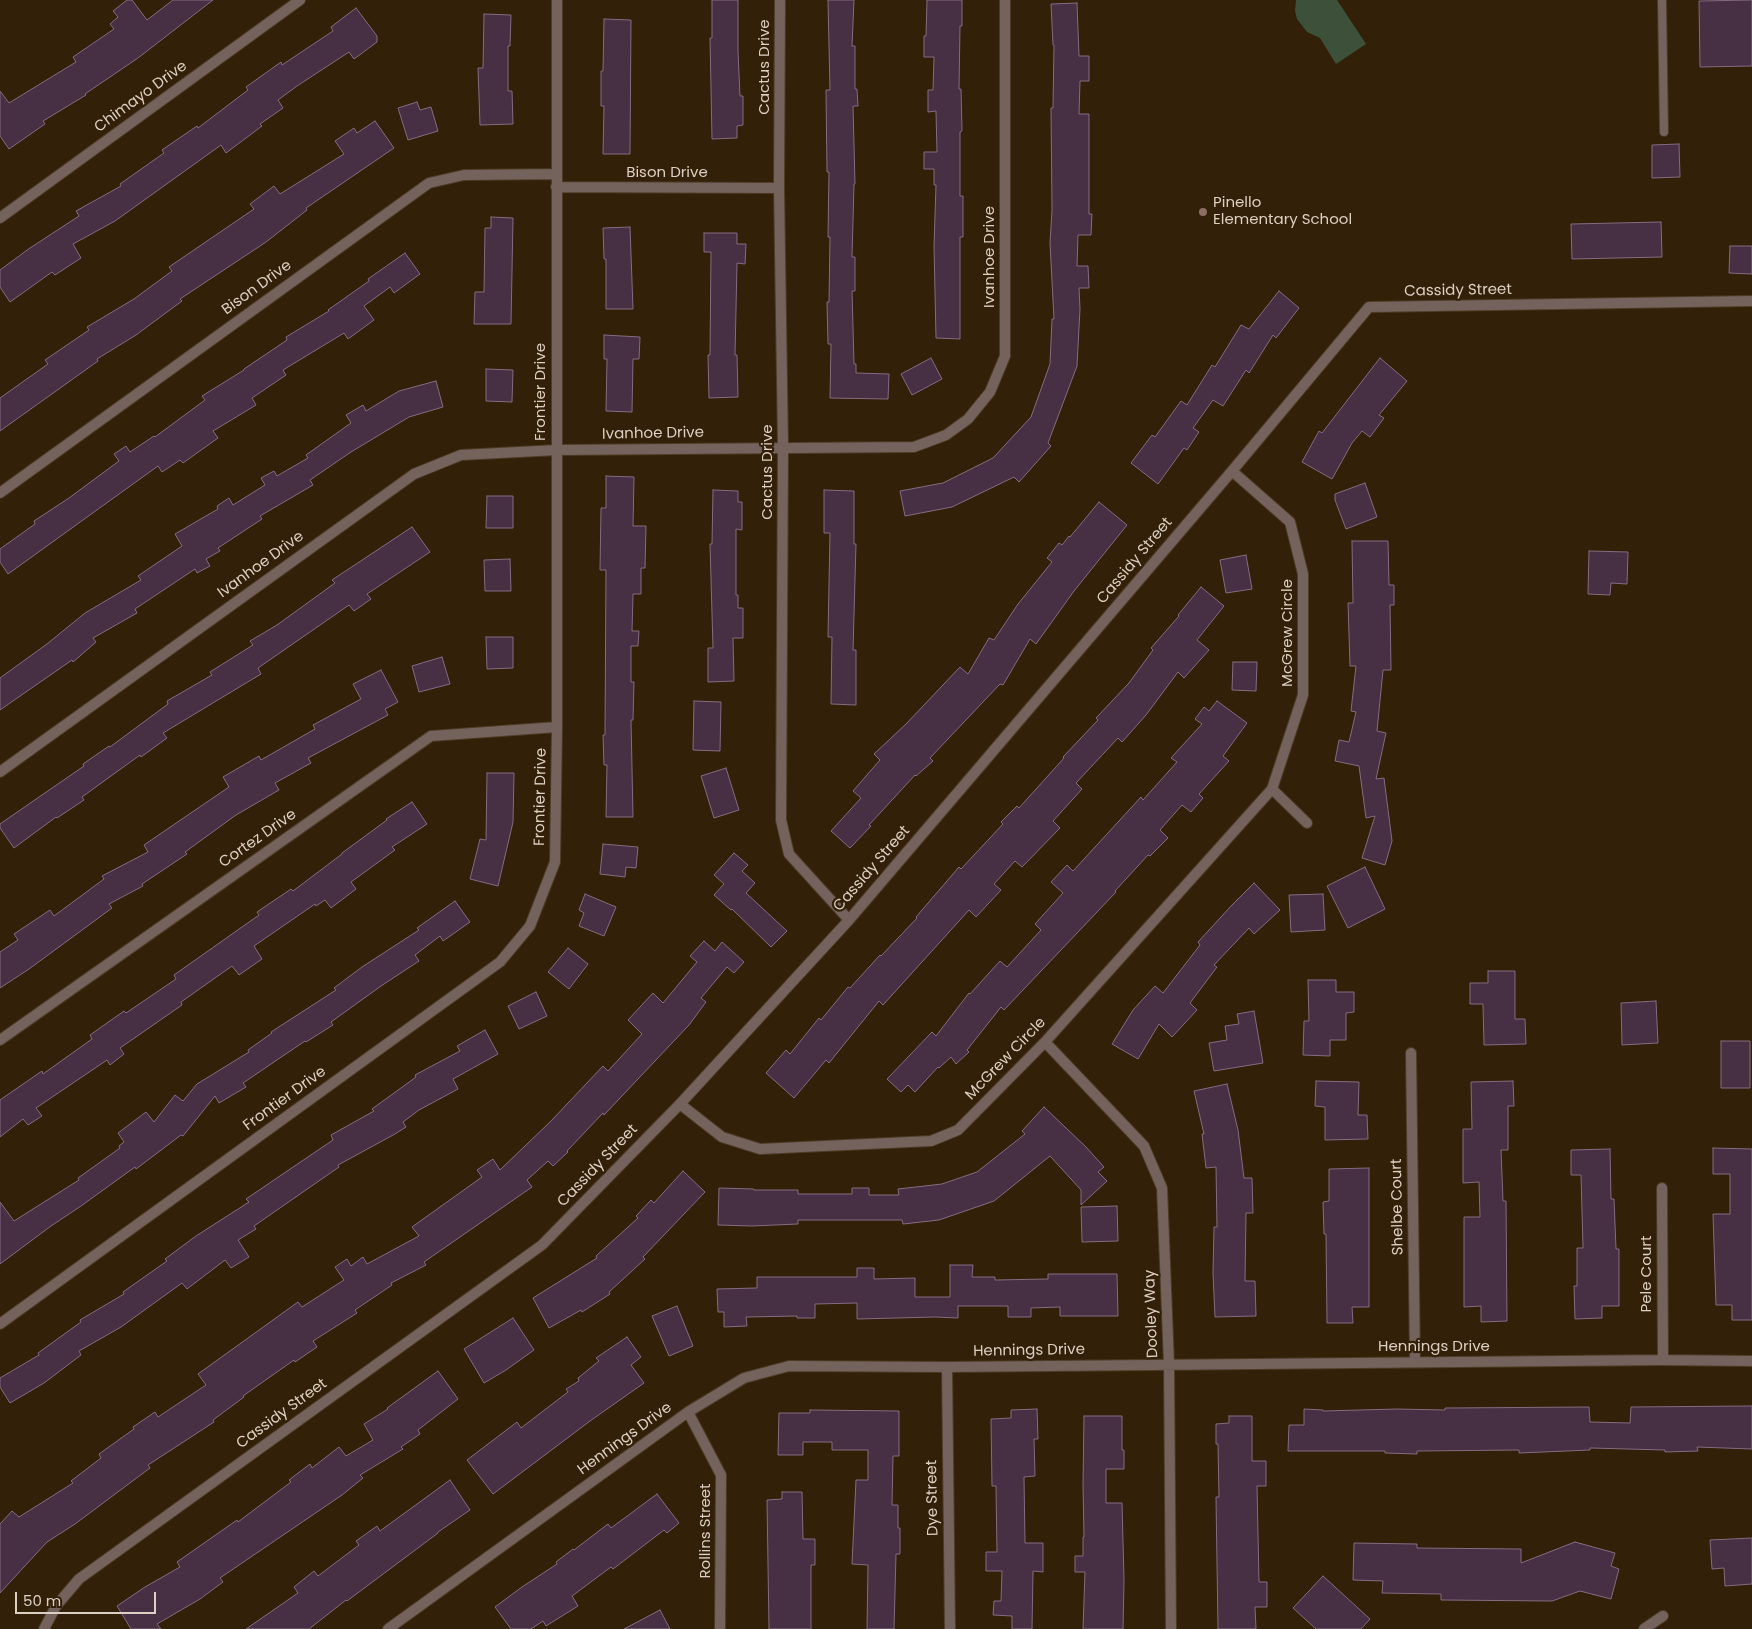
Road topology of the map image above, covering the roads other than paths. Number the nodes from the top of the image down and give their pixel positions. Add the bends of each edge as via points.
1 (300, 0) edge
2 (557, 0) edge
3 (780, 0) edge
4 (1005, 0) edge
5 (1662, 0) edge
6 (1664, 132) dead end
7 (556, 174) junction
8 (556, 187) junction
9 (779, 188) junction
10 (0, 218) edge
11 (1752, 301) edge
12 (783, 447) junction
13 (556, 450) junction
14 (1232, 471) junction
15 (0, 492) edge
16 (557, 727) junction
17 (0, 772) edge
18 (1272, 789) junction
19 (1307, 823) dead end
20 (849, 920) junction
21 (0, 1040) edge
22 (1044, 1042) junction
23 (1411, 1052) dead end
24 (680, 1104) junction
25 (1662, 1188) dead end
26 (0, 1324) edge
27 (1663, 1360) junction
28 (1415, 1362) junction
29 (1752, 1362) edge
30 (1169, 1364) junction
31 (947, 1367) junction
32 (688, 1412) junction
33 (1663, 1616) dead end
34 (44, 1629) edge
35 (388, 1629) edge
36 (720, 1629) edge
37 (950, 1629) edge
38 (1171, 1629) edge
39 (1644, 1629) edge

1 - 10 street, Chimayo Drive
2 - 7 street, Frontier Drive
3 - 9 street, Cactus Drive
4 - 12 street, Ivanhoe Drive via 1005,356 990,392 968,419 946,435 914,447
5 - 6 lane
7 - 8 street, Frontier Drive
7 - 15 street, Bison Drive via 464,176 429,183
8 - 9 street, Bison Drive
8 - 13 street, Frontier Drive
9 - 12 street, Cactus Drive
11 - 14 street, Cassidy Street via 1368,307
12 - 13 street, Ivanhoe Drive
12 - 20 street, Cactus Drive via 781,820 789,854
13 - 16 street, Frontier Drive
13 - 17 street, Ivanhoe Drive via 461,455 414,474
14 - 18 street, McGrew Circle via 1290,522 1303,574 1302,695
14 - 20 street, Cassidy Street
16 - 21 street, Cortez Drive via 430,736
16 - 26 street, Frontier Drive via 555,862 530,926 500,962
18 - 19 street
18 - 22 street, McGrew Circle
20 - 24 street, Cassidy Street
22 - 24 street, McGrew Circle via 958,1130 931,1141 760,1149 722,1137
22 - 30 street, Dooley Way via 1144,1146 1162,1188
23 - 28 street, Shelbe Court
24 - 34 street, Cassidy Street via 542,1245 79,1579 56,1606
25 - 27 street, Pele Court
27 - 28 street, Hennings Drive
27 - 29 street, Hennings Drive
28 - 30 street, Hennings Drive
30 - 31 street, Hennings Drive
30 - 38 street, Dooley Way
31 - 32 street, Hennings Drive via 789,1366 744,1378
31 - 37 street, Dye Street
32 - 35 street, Hennings Drive
32 - 36 street, Rollins Street via 721,1475
33 - 39 street

